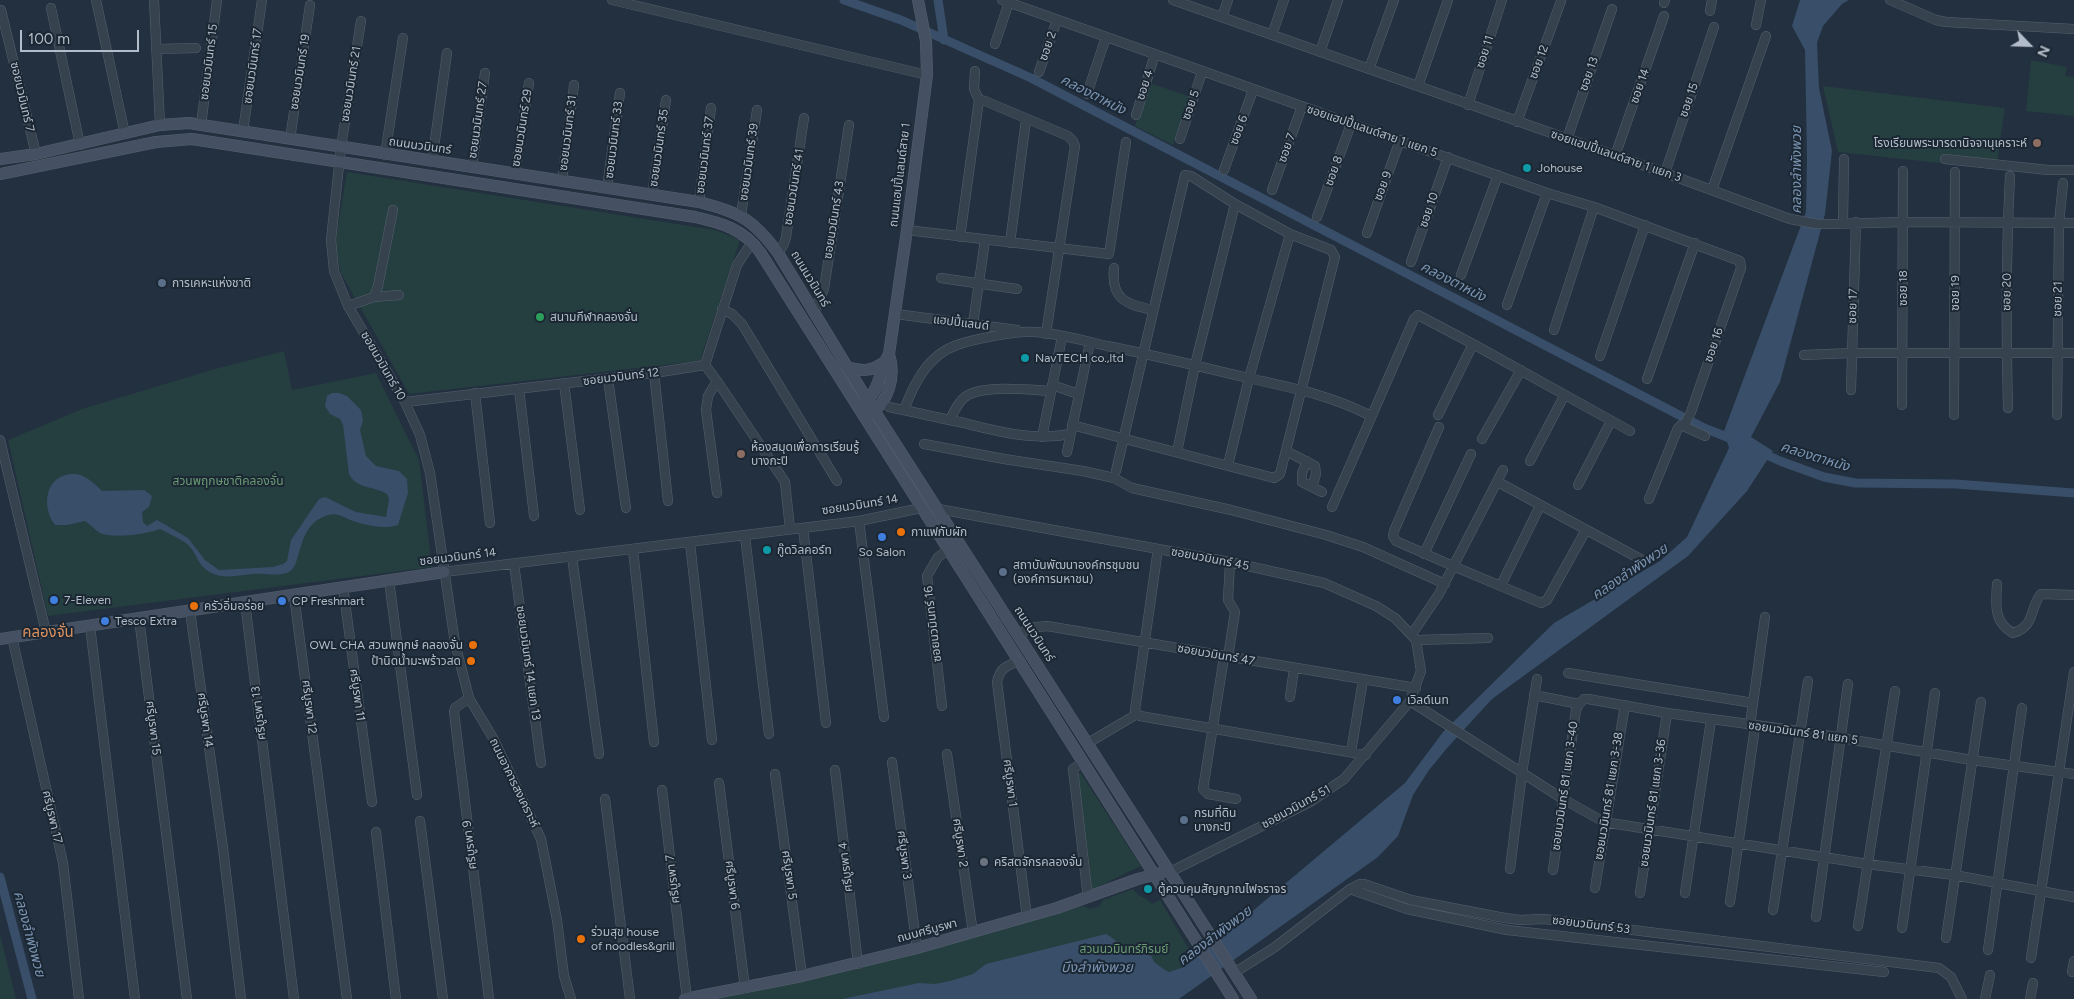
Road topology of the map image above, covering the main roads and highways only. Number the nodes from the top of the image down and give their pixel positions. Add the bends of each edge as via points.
1 (918, 0) edge
2 (0, 159) edge
3 (0, 174) edge
4 (886, 358) junction
5 (847, 367) junction
6 (868, 401) junction
7 (888, 401) junction
8 (857, 408) junction
9 (875, 411) junction
10 (864, 419) junction
11 (886, 427) junction
12 (444, 572) road end
13 (0, 639) edge
14 (1170, 872) junction
15 (1154, 874) junction
16 (686, 999) edge
17 (1233, 999) edge
18 (1251, 999) edge

1 - 4 main road, ถนนแฮปปี้แลนด์สาย 1 via 926,40 927,75 896,314
2 - 5 main road, ถนนนวมินทร์ via 80,145 160,125 201,125 725,208 741,215 762,232
3 - 8 main road via 156,142 208,140 695,216 722,223 752,242
4 - 5 main road via 874,369 864,371
4 - 6 main road, ถนนแฮปปี้แลนด์สาย 1 via 877,386
4 - 7 main road, ถนนแฮปปี้แลนด์สาย 1 via 893,366
5 - 6 main road, ถนนนวมินทร์
6 - 8 main road
6 - 9 main road, ถนนนวมินทร์
7 - 9 main road
7 - 11 main road, ถนนแฮปปี้แลนด์สาย 1
8 - 10 main road
9 - 10 main road
9 - 11 main road, ถนนนวมินทร์
10 - 15 main road
11 - 14 main road, ถนนนวมินทร์
12 - 13 main road, ซอยนวมินทร์ 14
14 - 15 main road, ถนนศรีบูรพา
14 - 18 main road, ถนนนวมินทร์
15 - 16 main road, ถนนศรีบูรพา via 1027,917 858,964
15 - 17 main road

